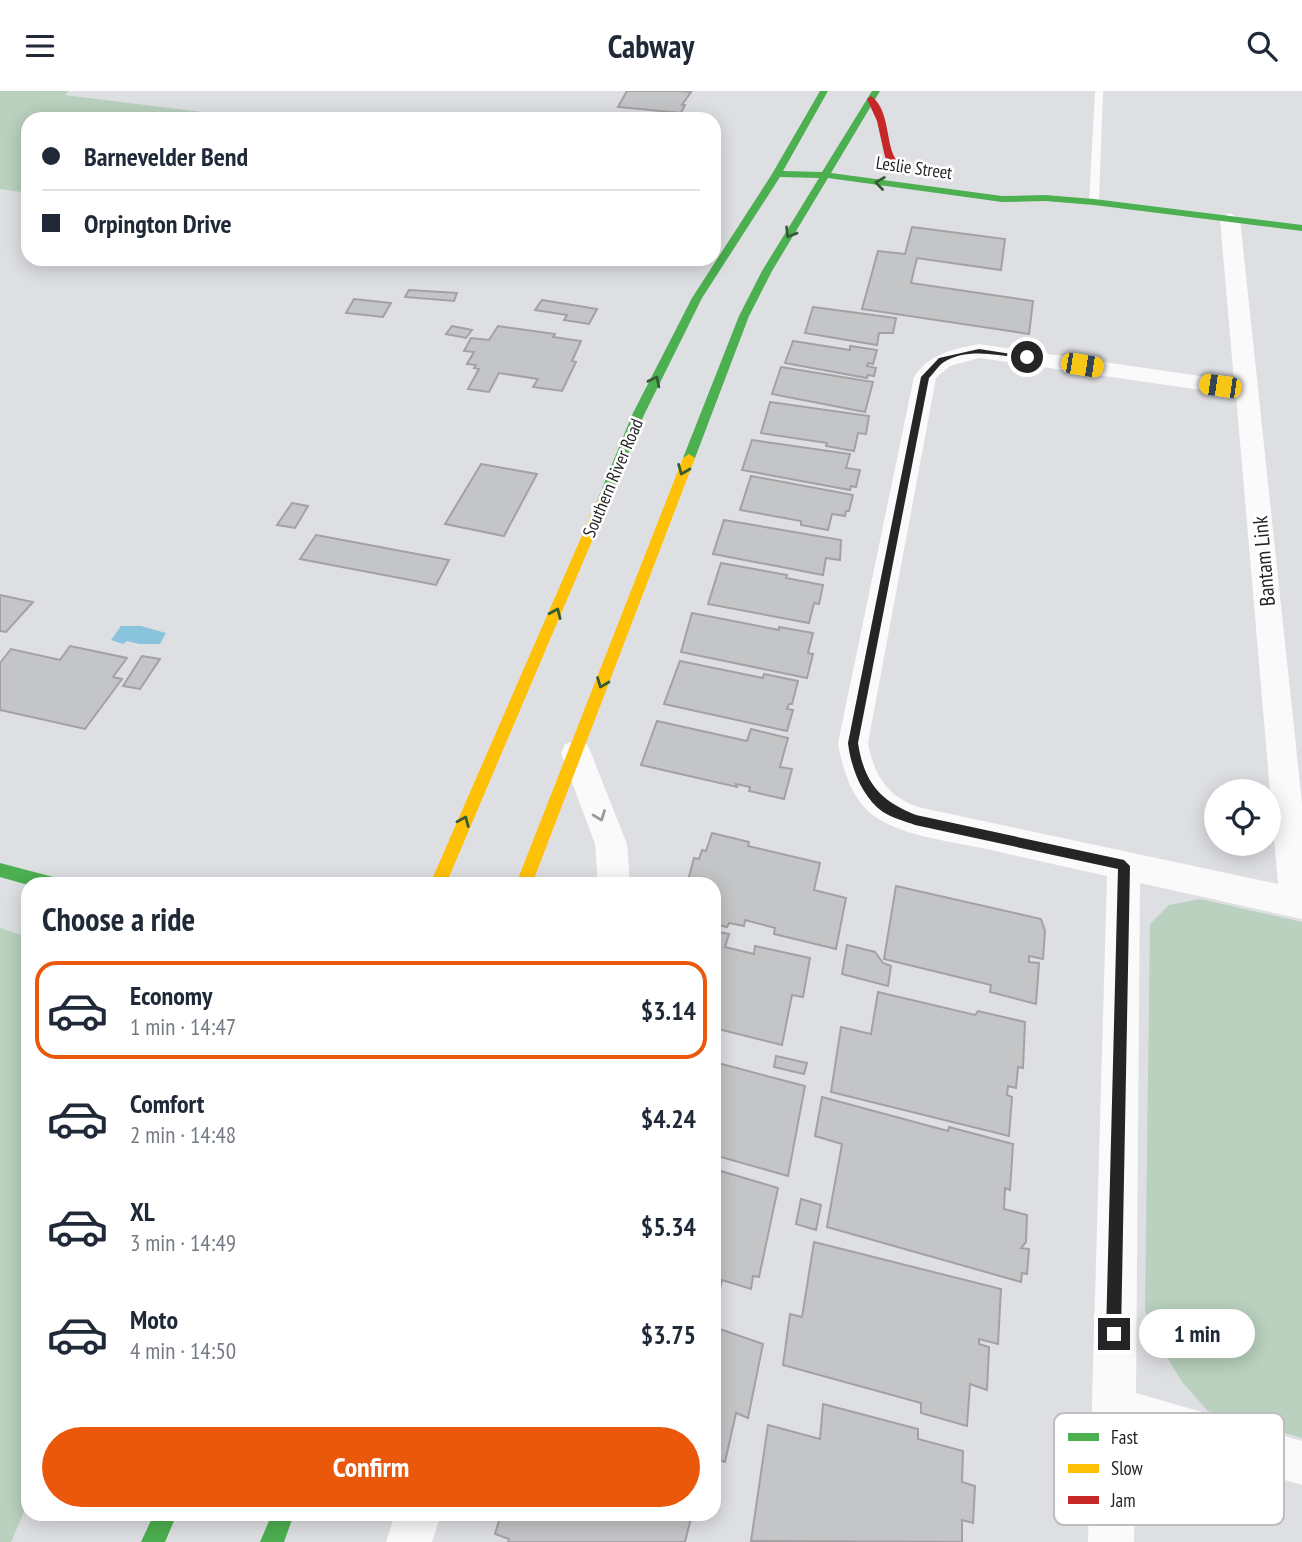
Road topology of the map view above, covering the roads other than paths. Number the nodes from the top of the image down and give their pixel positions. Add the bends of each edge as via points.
1 (816, 91) edge
2 (824, 91) edge
3 (1098, 91) edge
4 (873, 95) edge
5 (804, 125) junction
6 (781, 166) junction
7 (829, 168) junction
8 (904, 173) junction
9 (1045, 198) junction
10 (1094, 202) junction
11 (1230, 219) junction
12 (1302, 228) edge
13 (721, 260) edge
14 (717, 266) edge
15 (1248, 390) junction
16 (576, 753) junction
17 (1124, 866) junction
18 (0, 870) edge
19 (26, 877) edge
20 (441, 877) edge
21 (527, 877) edge
22 (613, 877) edge
23 (1299, 904) edge
24 (1112, 1408) junction
25 (1112, 1413) edge
26 (1129, 1413) edge
27 (1284, 1458) edge
28 (1302, 1463) edge
29 (163, 1521) edge
30 (280, 1521) edge
31 (416, 1521) edge
32 (153, 1542) edge
33 (272, 1542) edge
34 (409, 1542) edge

1 - 5 main road
2 - 5 main road, Southern River Road
3 - 10 lane
4 - 7 main road
4 - 8 main road via 889,157
5 - 6 main road, Southern River Road
6 - 7 main road, Leslie Street
13 -> 6 main road, Southern River Road
7 - 8 main road, Leslie Street
9 -> 7 main road, Leslie Street via 1002,199
7 -> 16 main road via 744,316
8 - 9 main road, Leslie Street
9 - 10 main road, Leslie Street
10 - 11 main road, Leslie Street
11 - 12 main road, Leslie Street
11 - 15 street, Bantam Link
20 -> 14 main road, Southern River Road via 638,415
15 - 17 street via 979,351 941,360 925,377 853,743 856,764 887,809 915,820
15 - 23 street, Bantam Link
16 - 21 main road
16 -> 22 street via 611,845
17 - 23 street
17 - 24 street
18 - 19 main road
24 - 25 street
24 - 26 street
27 - 28 street
29 - 32 main road
30 - 33 main road
31 - 34 street

